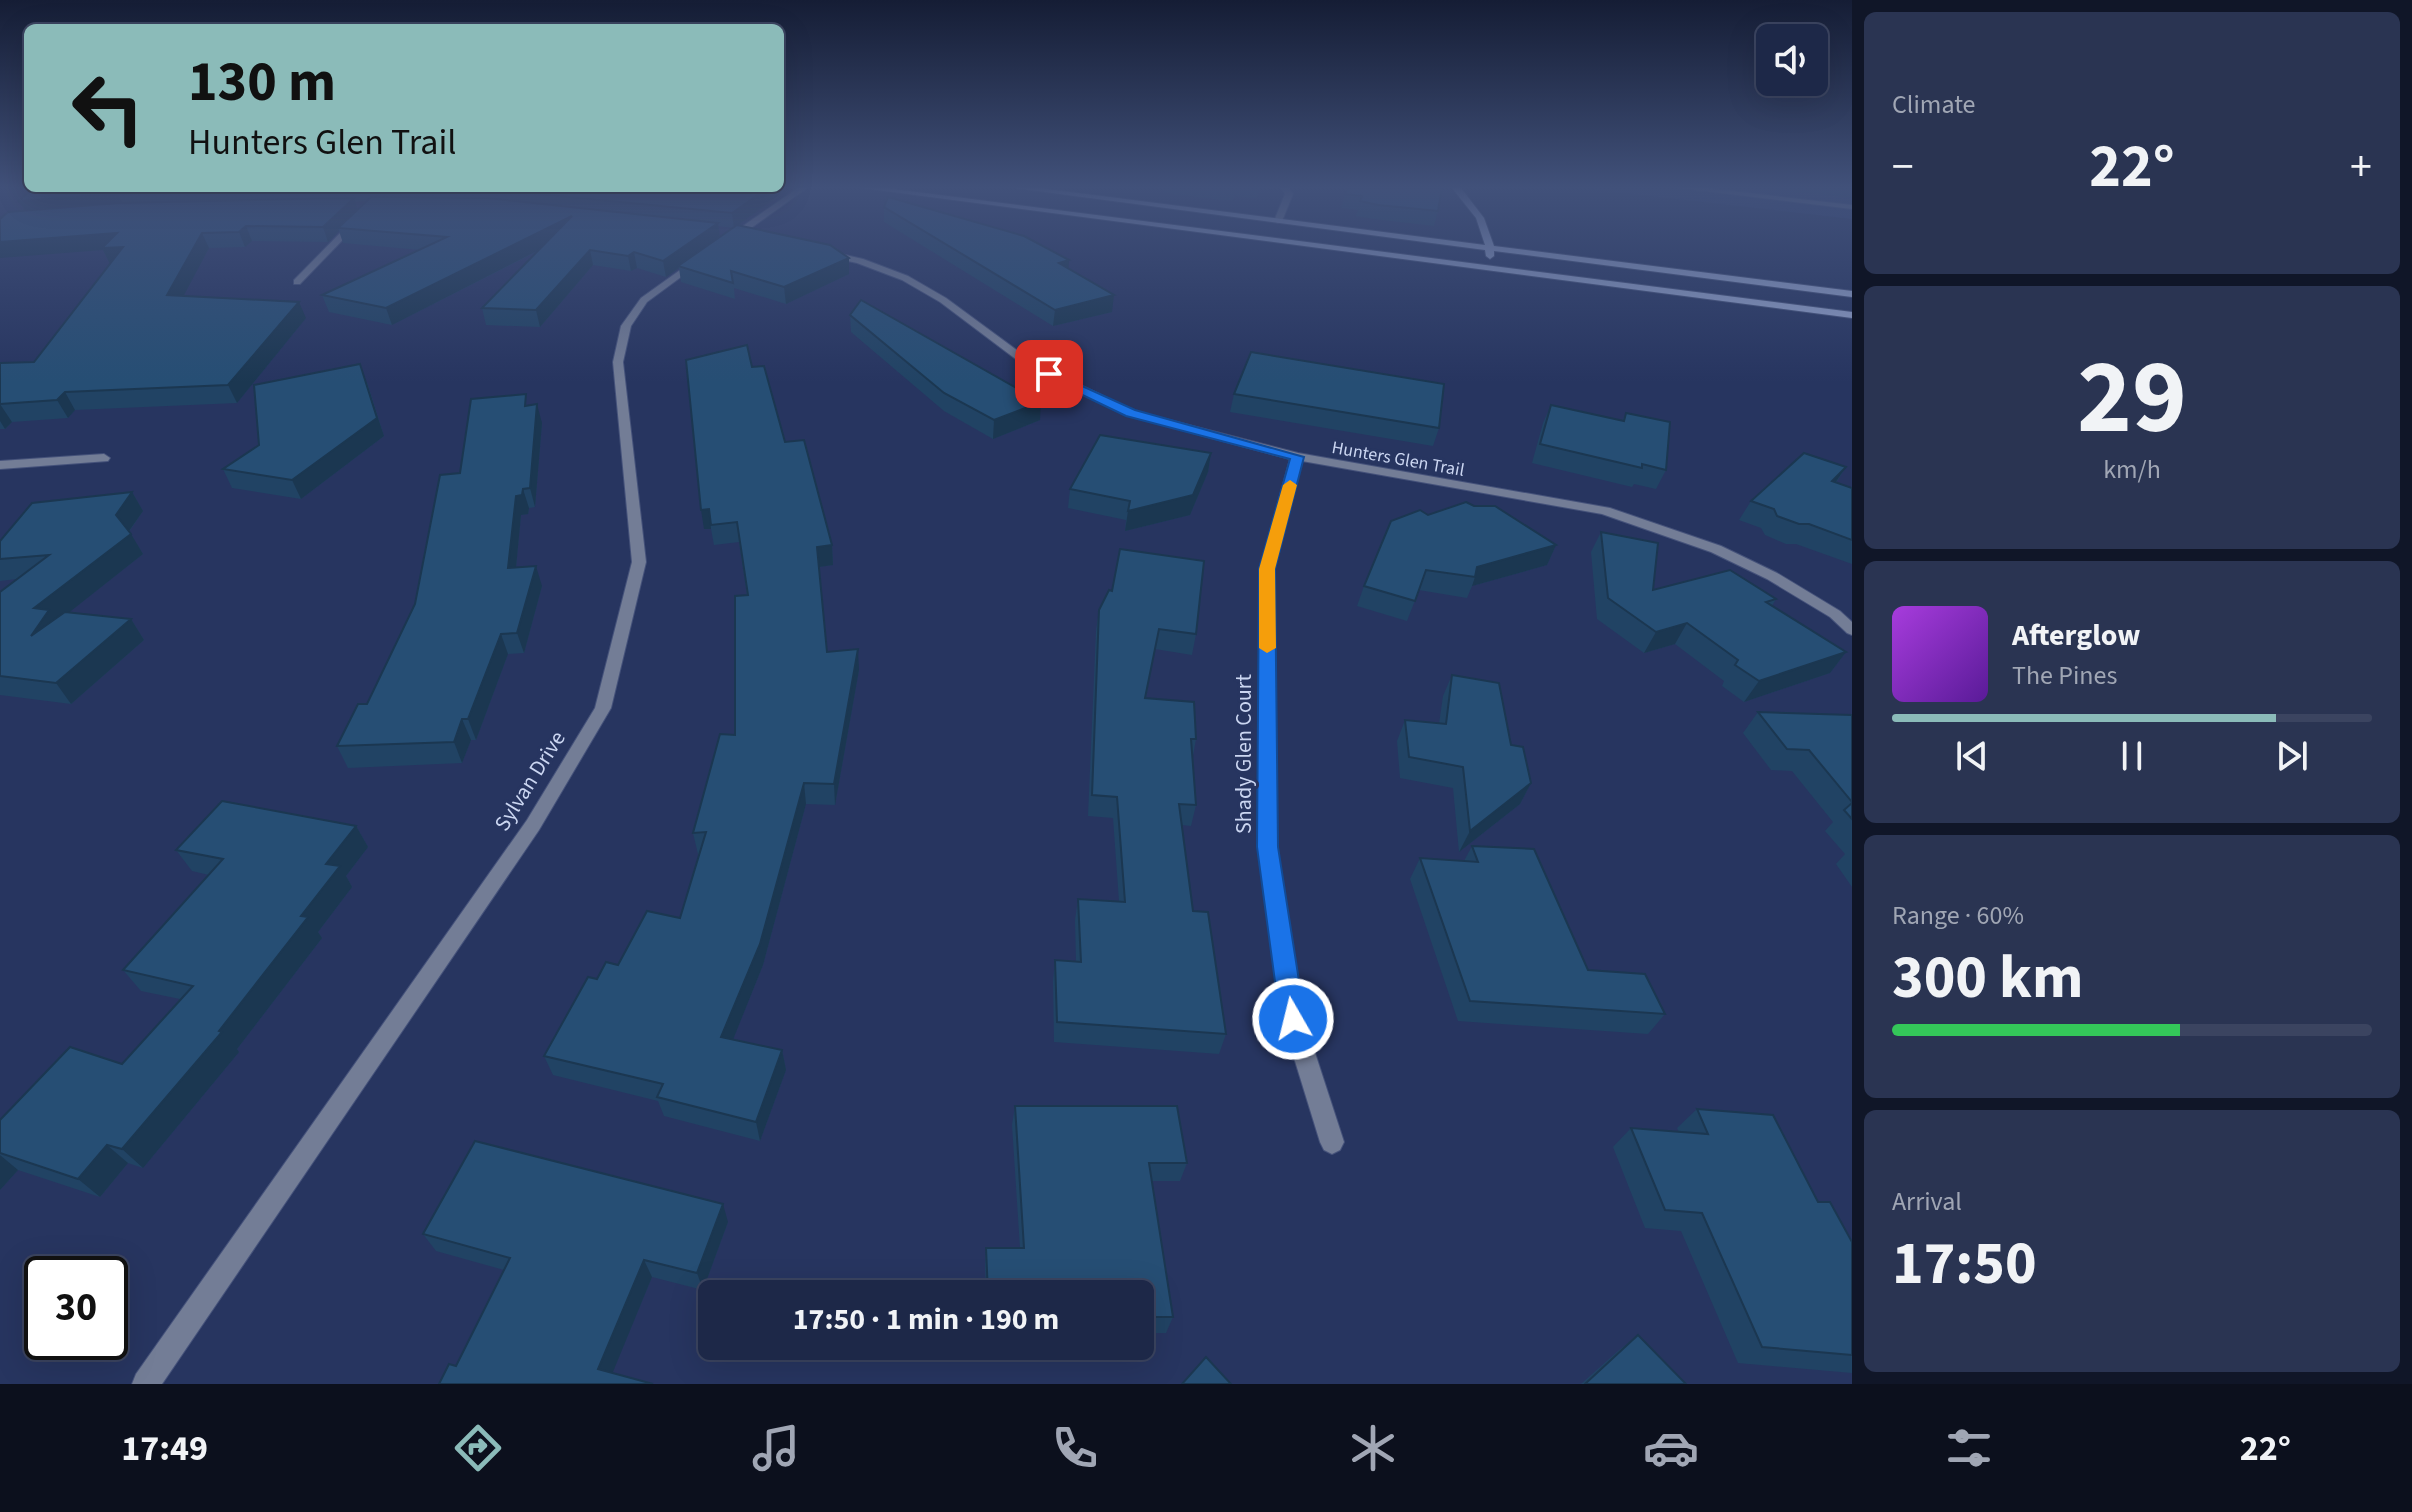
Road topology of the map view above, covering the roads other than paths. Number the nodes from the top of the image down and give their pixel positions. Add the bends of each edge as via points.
1 (326, 253) edge
2 (711, 253) edge
3 (821, 253) edge
4 (1376, 253) edge
5 (1490, 253) edge
6 (1533, 253) edge
7 (1490, 267) junction
8 (297, 282) dead end
9 (1852, 294) edge
10 (1852, 315) edge
11 (1297, 457) junction
12 (104, 458) dead end
13 (0, 465) edge
14 (1852, 630) edge
15 (1332, 1142) dead end
16 (146, 1384) edge

1 - 8 street
2 - 16 street, Sylvan Drive via 644,300 626,326 618,362 639,562 603,708 533,825
3 - 11 street, Hunters Glen Trail via 905,278 1029,364 1130,413
4 - 7 street
5 - 7 street
6 - 9 street
7 - 10 street
11 - 14 street, Hunters Glen Trail via 1605,511 1716,549 1772,576
11 - 15 street, Shady Glen Court via 1267,569 1268,847 1293,1019
12 - 13 street

